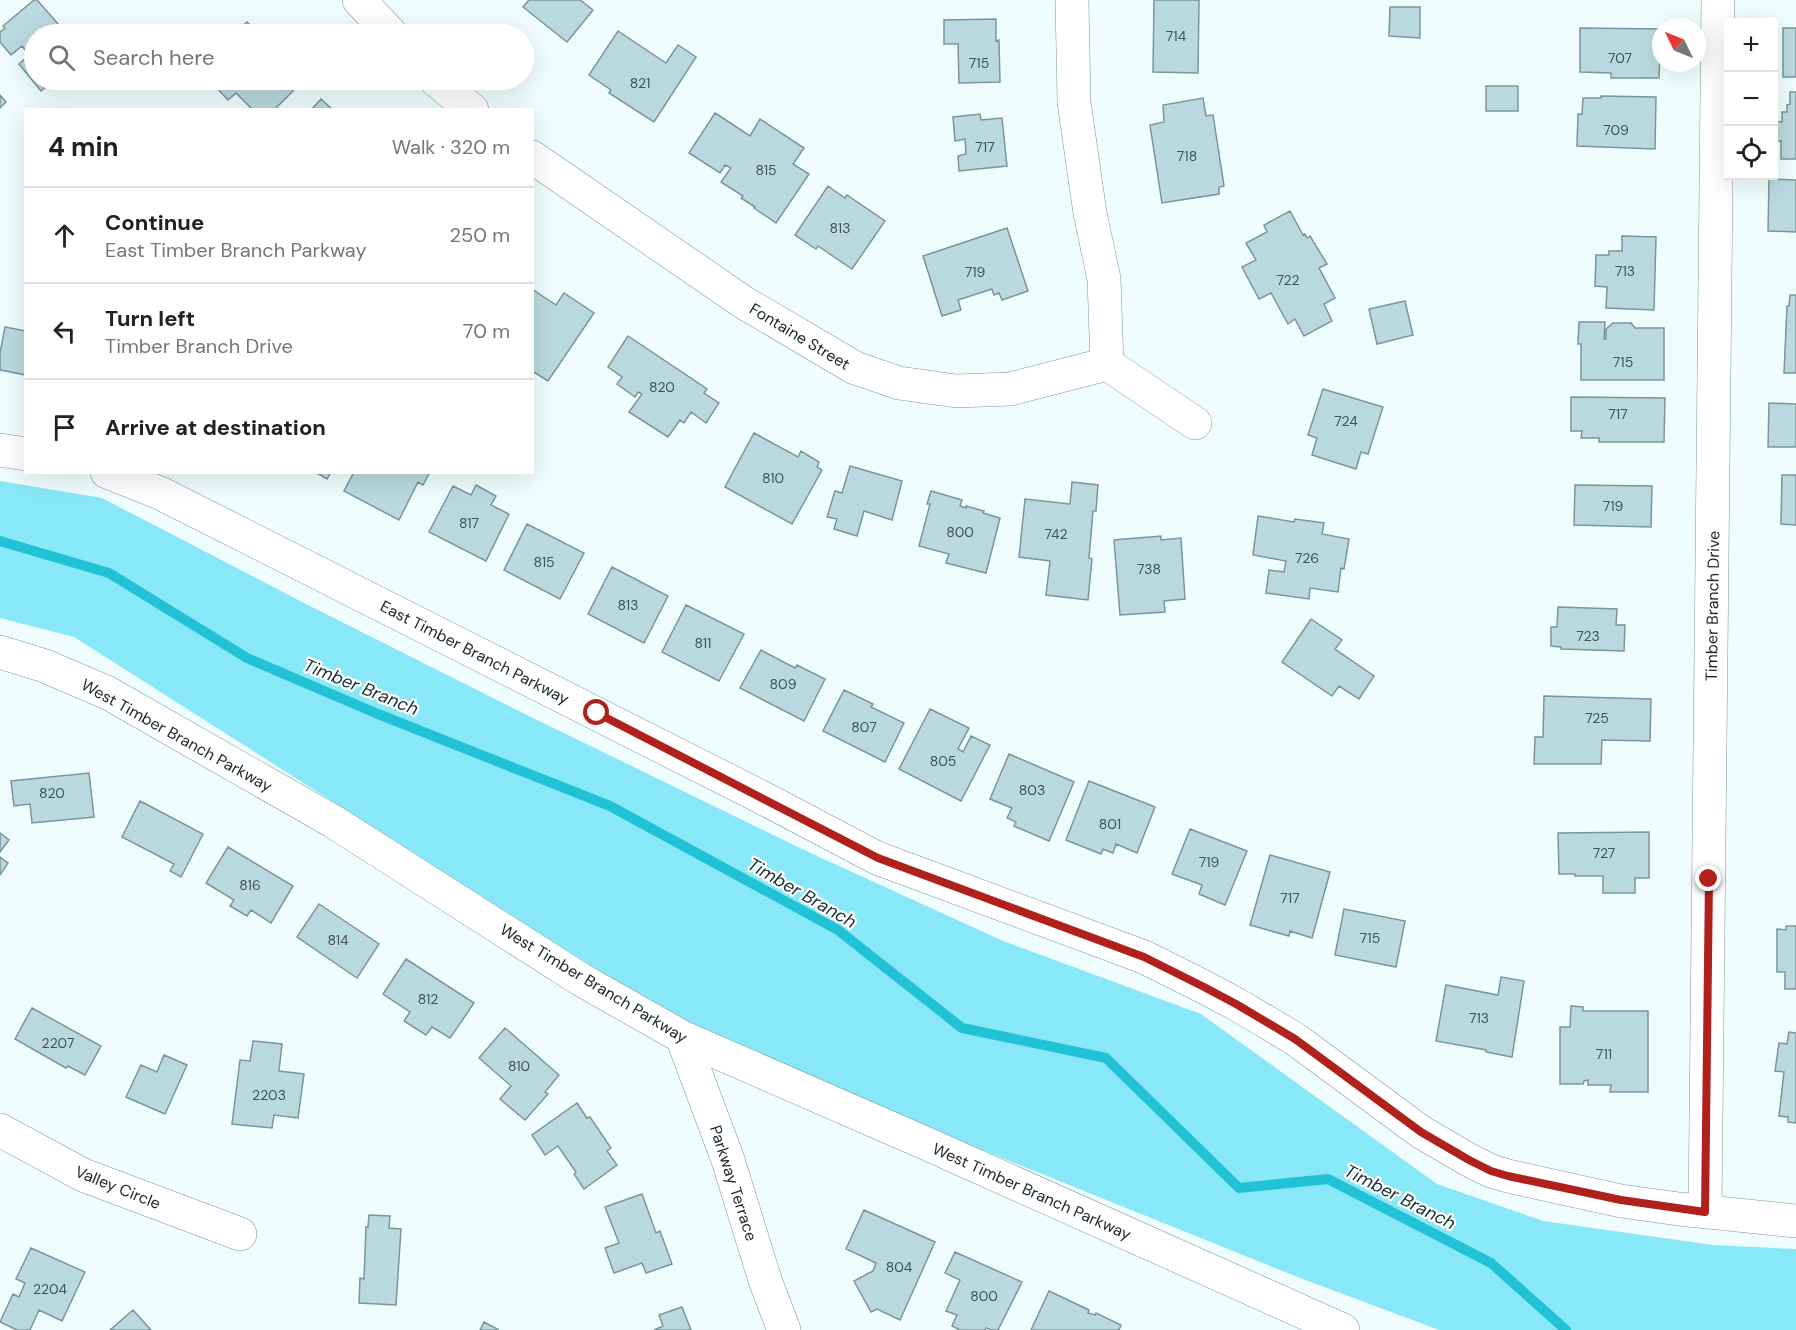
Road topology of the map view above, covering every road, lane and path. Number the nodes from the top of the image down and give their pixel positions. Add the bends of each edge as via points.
1 (359, 0) edge
2 (1072, 0) edge
3 (1718, 0) edge
4 (382, 24) edge
5 (448, 90) edge
6 (470, 108) edge
7 (534, 158) edge
8 (1107, 364) junction
9 (1196, 423) dead end
10 (0, 450) edge
11 (24, 454) edge
12 (112, 474) edge
13 (0, 652) edge
14 (682, 1036) junction
15 (0, 1130) edge
16 (1705, 1212) junction
17 (1796, 1221) edge
18 (240, 1234) dead end
19 (784, 1330) edge
20 (1343, 1330) edge

1 - 4 street
2 - 8 street via 1074,102 1104,279
3 - 16 street, Timber Branch Drive
5 - 6 street
7 - 8 street, Fontaine Street via 743,302 855,368 899,383 956,391 1010,389
8 - 9 street
10 - 11 street
12 - 16 street, East Timber Branch Parkway via 171,498 878,858 1144,957 1194,982 1295,1039 1421,1132 1491,1171 1621,1200
13 - 14 street, West Timber Branch Parkway via 108,693 334,822 580,979
14 - 19 street, Parkway Terrace
14 - 20 street, West Timber Branch Parkway
15 - 18 street, Valley Circle via 83,1175
16 - 17 street, East Timber Branch Parkway

